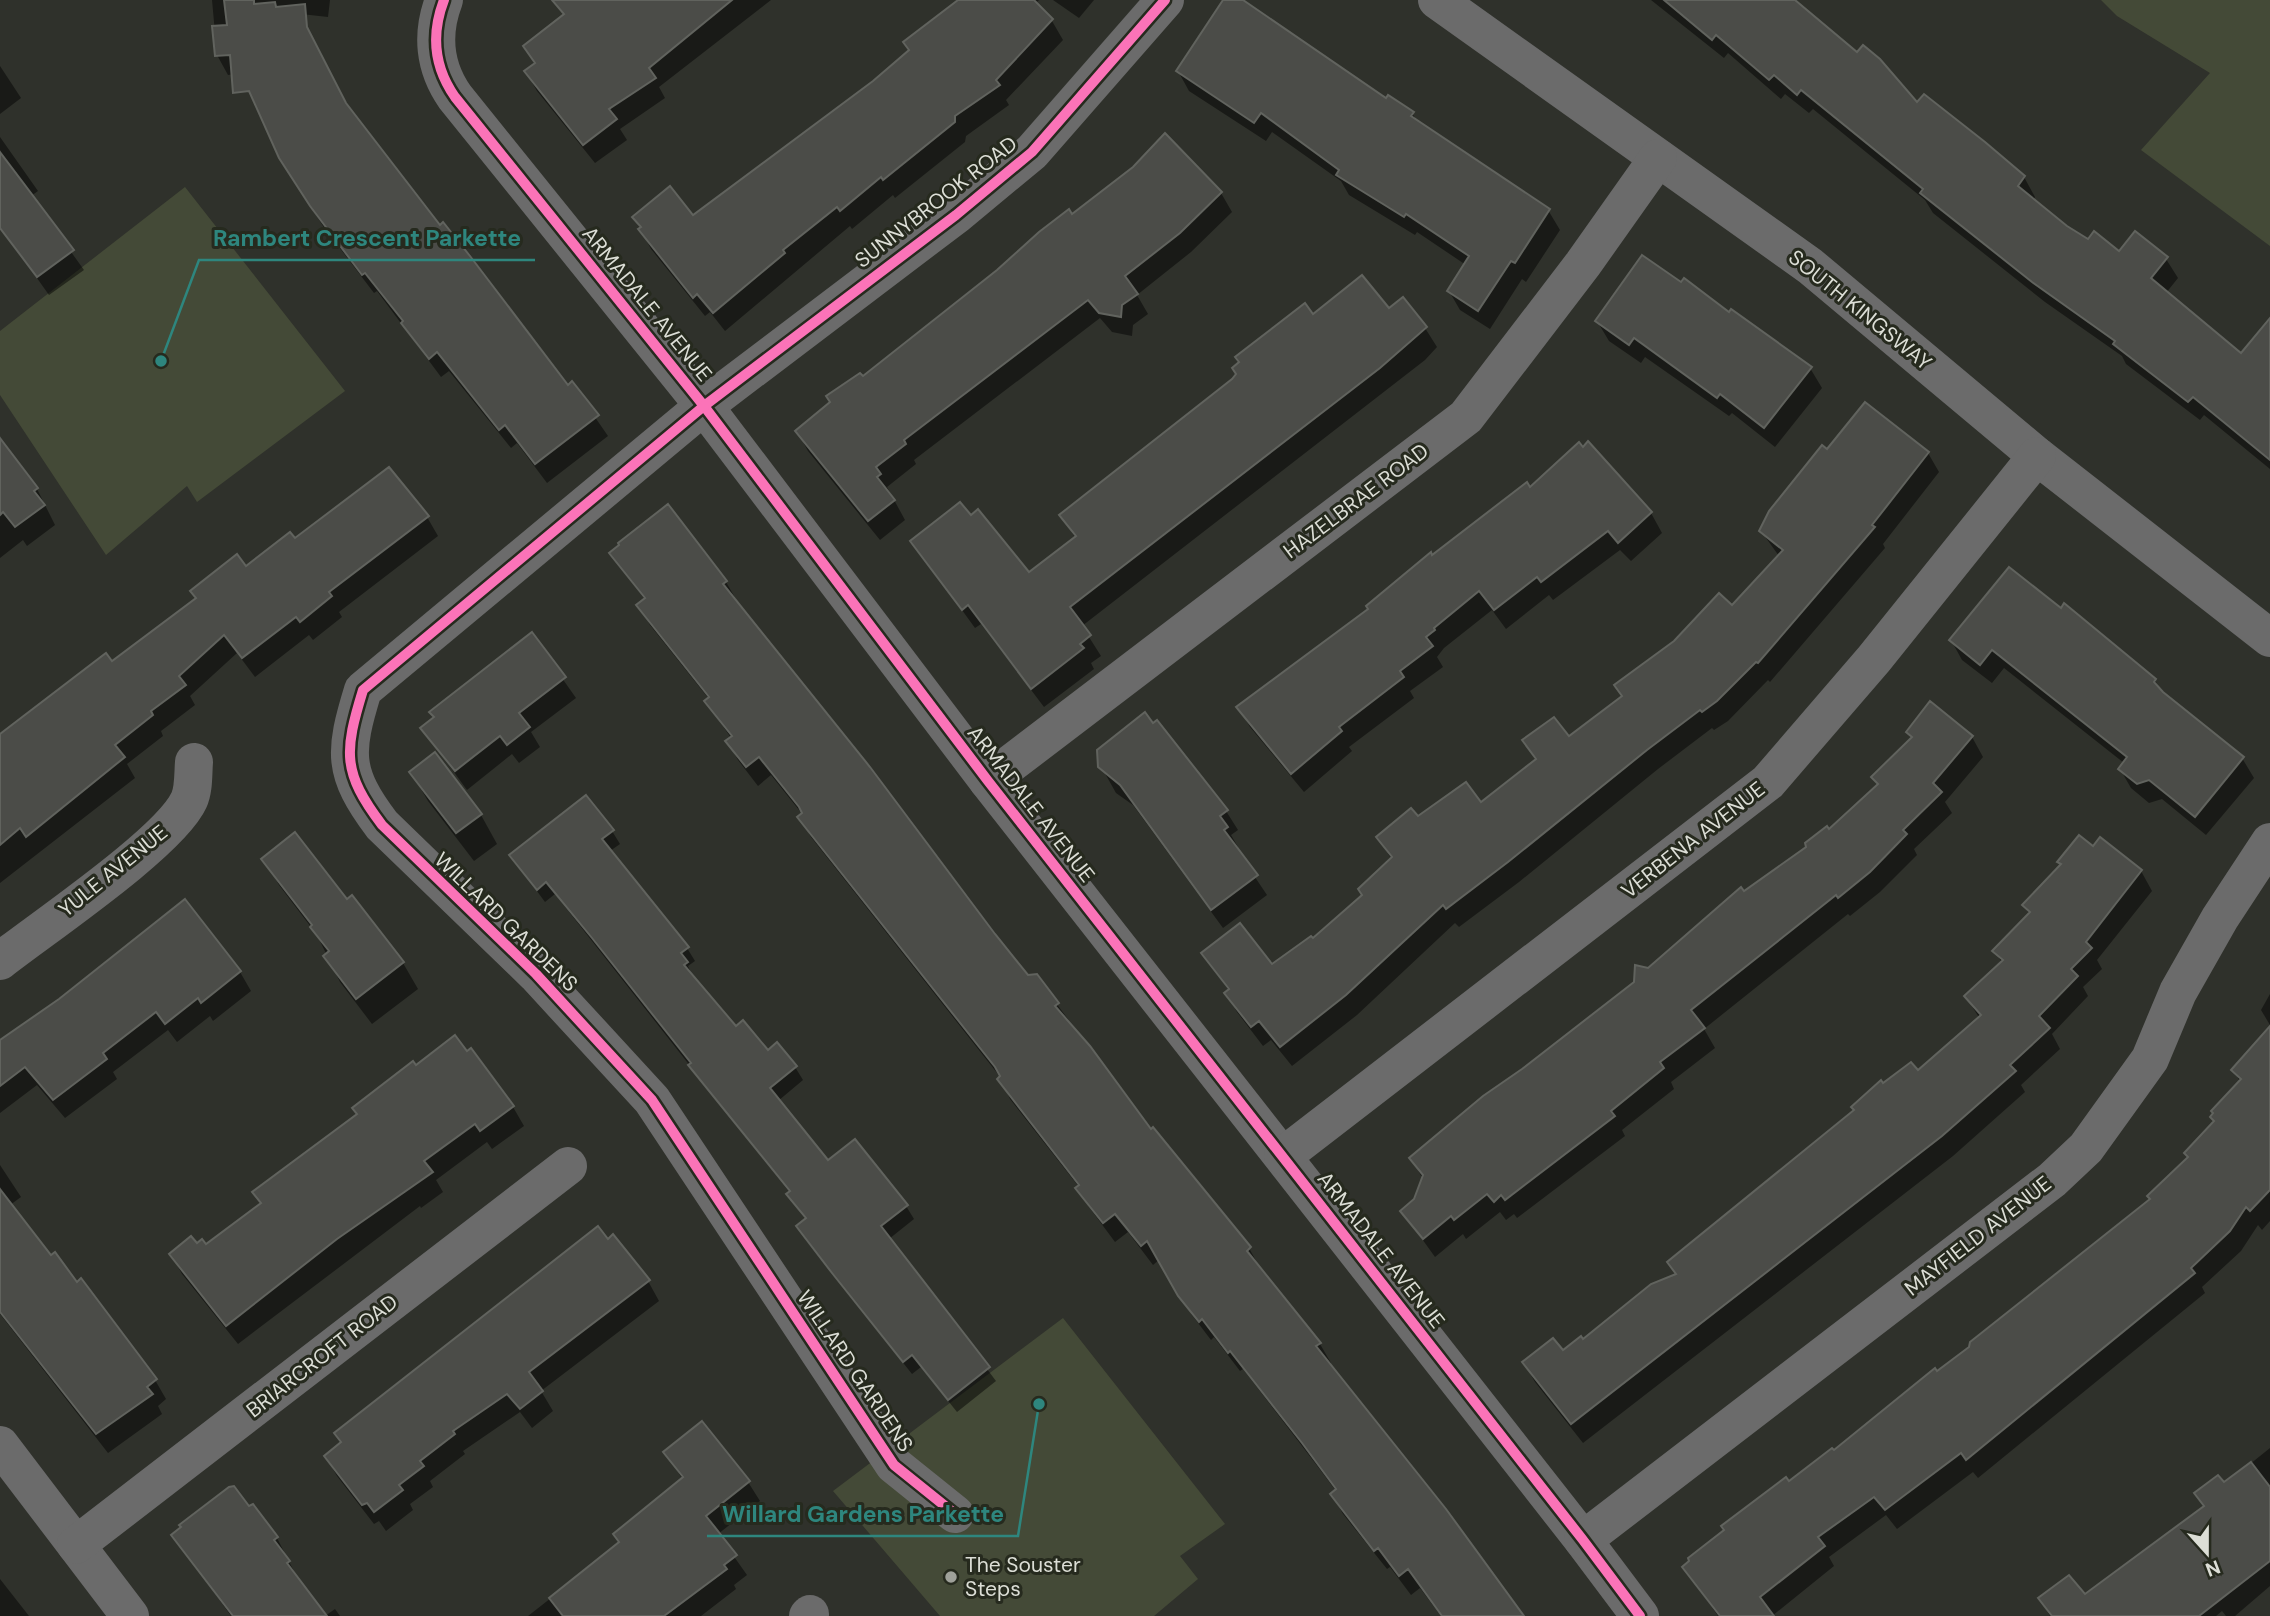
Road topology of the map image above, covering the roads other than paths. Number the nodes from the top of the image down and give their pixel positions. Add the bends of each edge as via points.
1 (444, 0) edge
2 (1165, 0) edge
3 (1437, 0) edge
4 (1658, 158) junction
5 (704, 406) junction
6 (2037, 456) junction
7 (2270, 638) edge
8 (194, 762) dead end
9 (988, 781) junction
10 (2270, 842) edge
11 (0, 961) edge
12 (1283, 1156) junction
13 (568, 1166) dead end
14 (0, 1445) edge
15 (956, 1514) dead end
16 (1583, 1539) junction
17 (76, 1545) junction
18 (130, 1616) edge
19 (1640, 1616) edge

1 - 5 street, ARMADALE AVENUE via 436,50 448,87
2 - 5 street, SUNNYBROOK ROAD via 1032,152
3 - 4 street, SOUTH KINGSWAY
4 - 6 street, SOUTH KINGSWAY via 1810,266
4 - 9 street, HAZELBRAE ROAD via 1465,418
5 - 9 street, ARMADALE AVENUE
5 - 15 street, WILLARD GARDENS via 363,690 348,761 362,798 382,825 536,974 652,1100 894,1465
6 - 7 street, SOUTH KINGSWAY
6 - 12 street, VERBENA AVENUE via 1768,782
8 - 11 street, YULE AVENUE via 190,799 173,822 150,845
9 - 12 street, ARMADALE AVENUE
10 - 16 street, MAYFIELD AVENUE via 2178,992 2150,1059 2086,1148 2052,1180
12 - 16 street, ARMADALE AVENUE
13 - 17 street, BRIARCROFT ROAD
14 - 17 street
16 - 19 street, ARMADALE AVENUE
17 - 18 street

